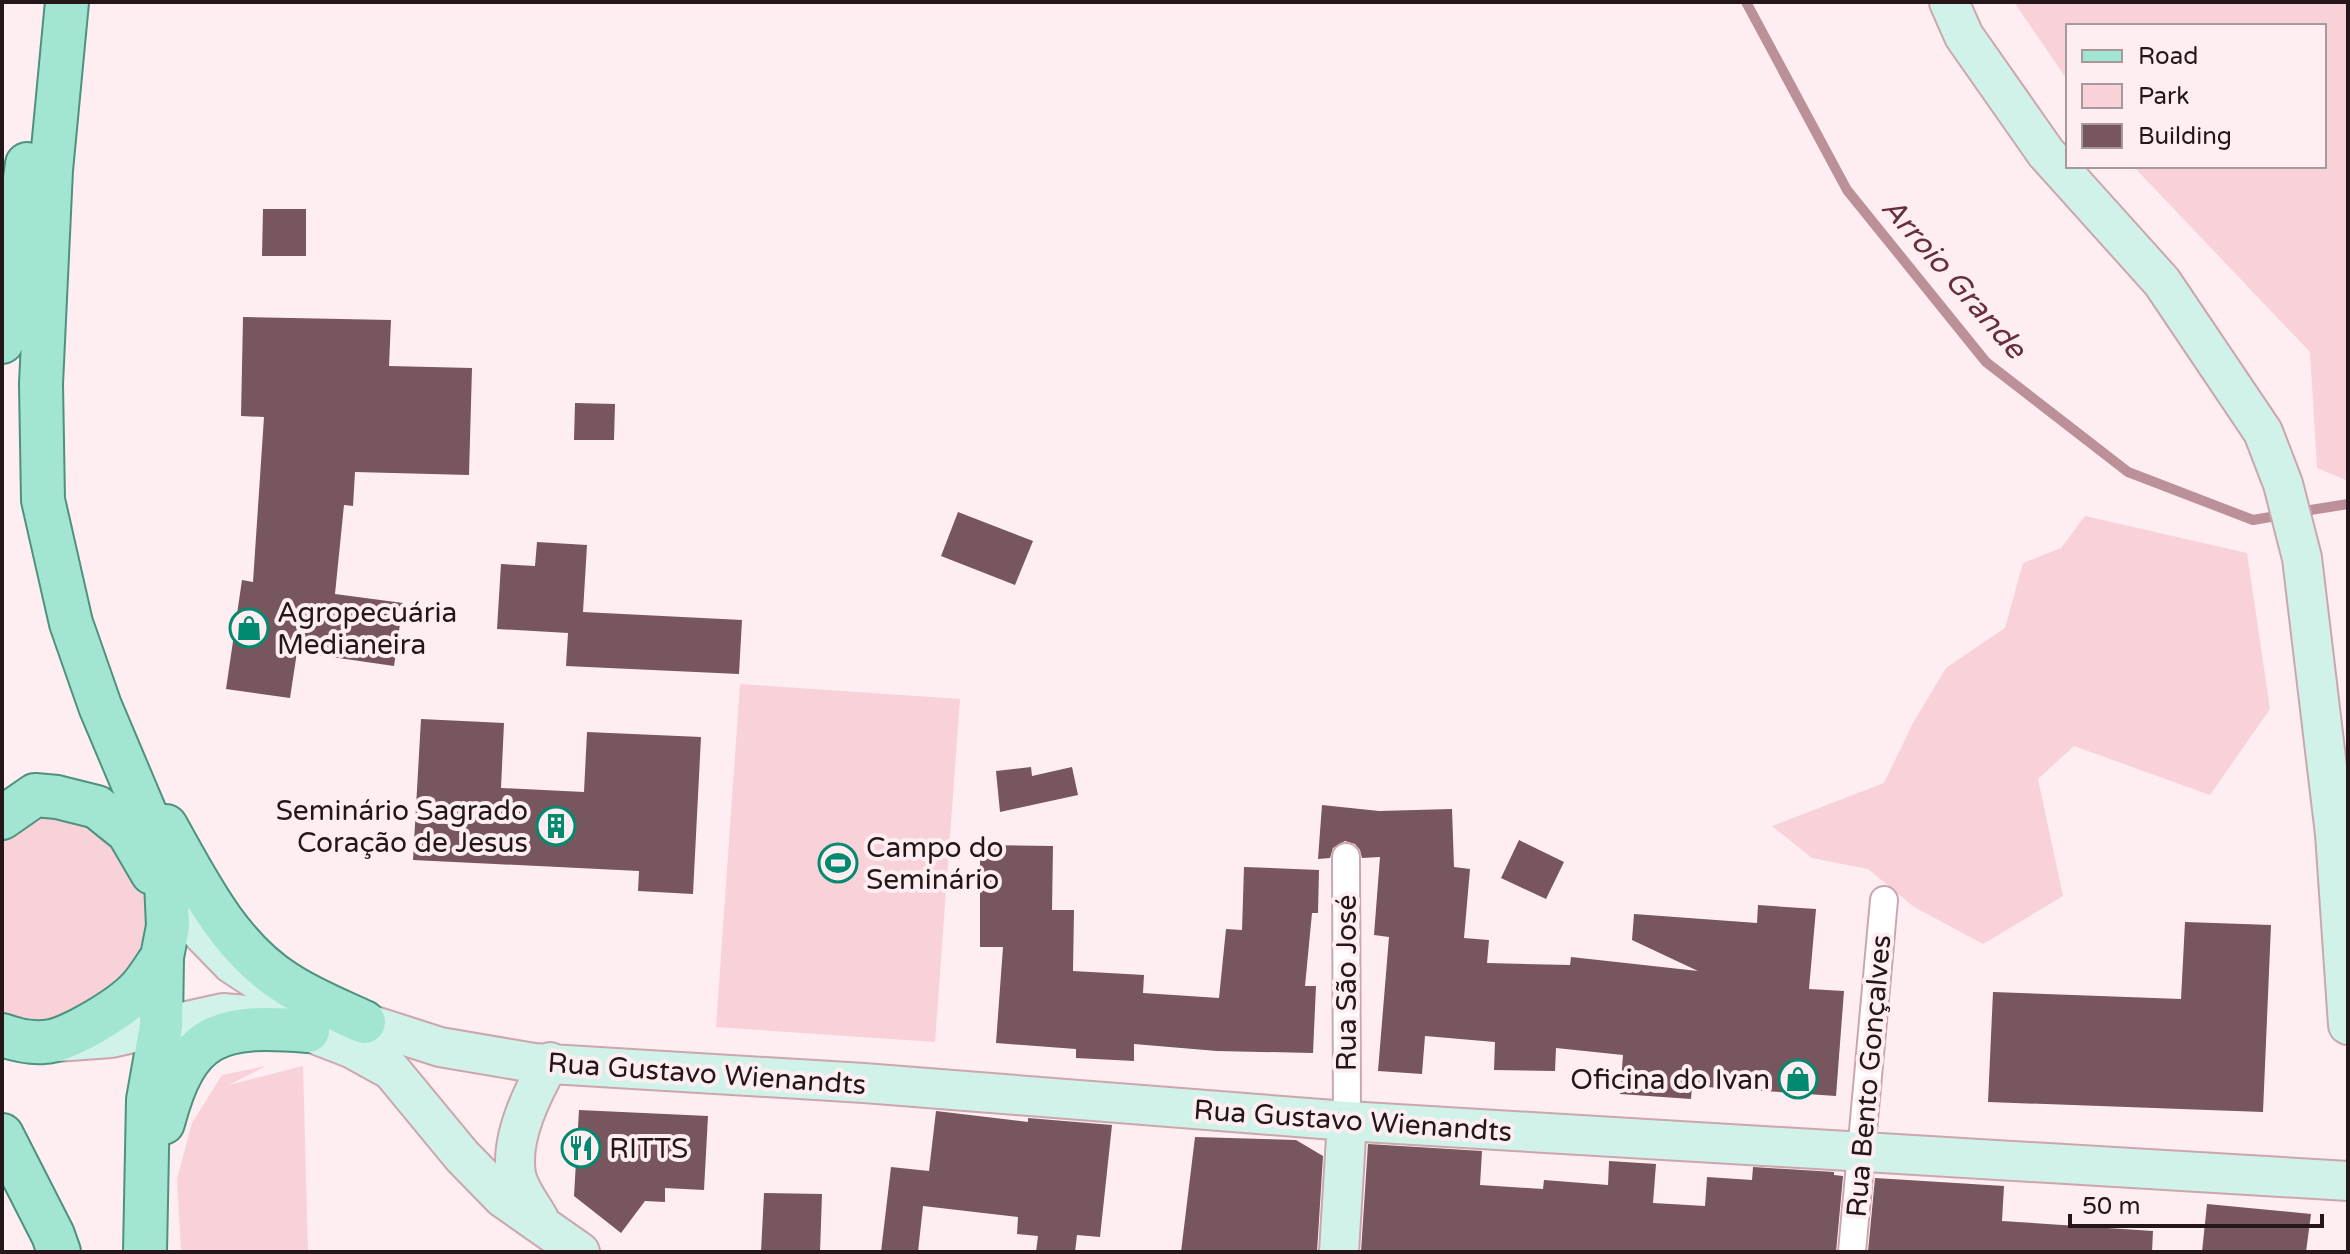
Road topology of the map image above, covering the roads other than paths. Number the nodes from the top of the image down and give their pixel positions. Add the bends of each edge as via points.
1 (57, 2) edge
2 (67, 2) edge
3 (1949, 2) edge
4 (2, 342) edge
5 (100, 706) junction
6 (13, 805) edge
7 (1346, 857) dead end
8 (165, 895) junction
9 (1884, 900) dead end
10 (162, 957) junction
11 (2348, 1025) edge
12 (161, 1026) junction
13 (308, 1031) junction
14 (2, 1035) edge
15 (358, 1036) junction
16 (48, 1042) junction
17 (550, 1062) junction
18 (1347, 1121) junction
19 (2, 1135) edge
20 (1861, 1152) junction
21 (2348, 1181) edge
22 (145, 1194) junction
23 (544, 1228) junction
24 (59, 1252) edge
25 (145, 1252) edge
26 (580, 1252) edge
27 (1339, 1252) edge
28 (1852, 1252) edge

1 - 4 main road via 34,111
2 - 5 main road via 50,185 41,384 43,500 71,623
3 - 11 main road via 1964,36 2046,153 2162,282 2263,432 2302,558 2335,834
5 - 8 main road via 165,860
5 - 15 main road via 233,936 285,983
6 - 8 main road via 57,797 97,807 128,832
7 - 18 street, Rua São José
8 - 10 main road via 168,926
8 - 15 main road via 248,977
9 - 20 street, Rua Bento Gonçalves
10 - 12 main road
10 - 16 main road via 117,1009
12 - 13 main road via 223,1013 258,1016
12 - 16 main road via 111,1038
12 - 22 main road via 148,1100
13 - 15 main road
13 - 22 main road via 267,1028 215,1036 189,1057 169,1101
14 - 16 main road
15 - 17 main road, Rua Gustavo Wienandts
15 - 23 main road via 462,1156 503,1198
17 - 18 main road, Rua Gustavo Wienandts
17 - 23 main road via 519,1130 516,1176
18 - 20 main road, Rua Gustavo Wienandts
18 - 27 main road, Rua São José
19 - 24 main road
20 - 21 main road, Rua Gustavo Wienandts
20 - 28 street, Rua Bento Gonçalves
22 - 25 main road
23 - 26 main road

